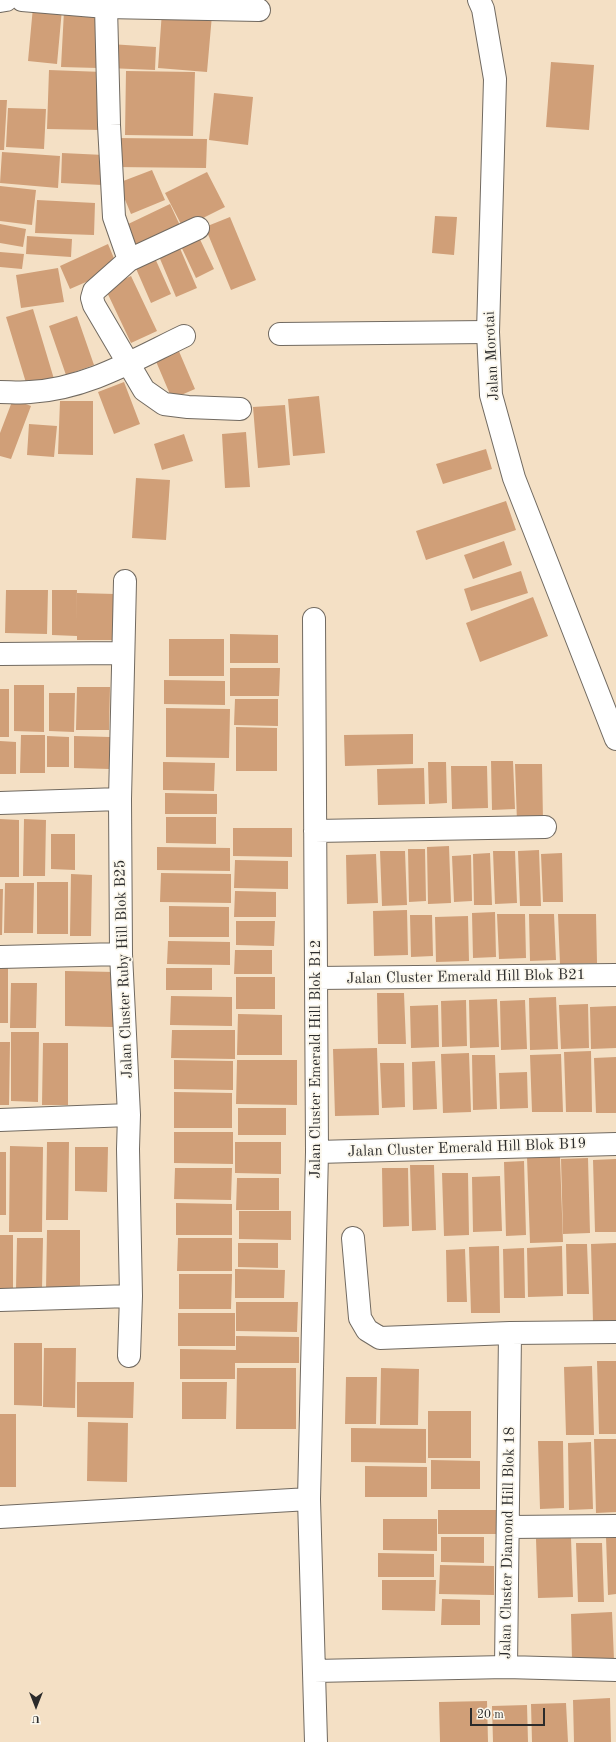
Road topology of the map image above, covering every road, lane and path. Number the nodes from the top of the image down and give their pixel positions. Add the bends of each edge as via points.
1 (6, 0) edge
2 (22, 0) edge
3 (479, 0) edge
4 (0, 1) edge
5 (106, 7) junction
6 (259, 10) dead end
7 (198, 228) dead end
8 (129, 260) junction
9 (488, 332) junction
10 (280, 334) dead end
11 (184, 336) dead end
12 (127, 364) junction
13 (0, 392) edge
14 (240, 409) dead end
15 (125, 581) dead end
16 (314, 619) dead end
17 (122, 653) junction
18 (0, 654) edge
19 (616, 739) edge
20 (120, 799) junction
21 (0, 803) edge
22 (545, 827) dead end
23 (315, 831) junction
24 (121, 954) junction
25 (0, 957) edge
26 (616, 975) edge
27 (316, 978) junction
28 (129, 1114) junction
29 (0, 1120) edge
30 (616, 1144) edge
31 (317, 1152) junction
32 (353, 1238) dead end
33 (131, 1296) junction
34 (0, 1300) edge
35 (616, 1332) edge
36 (510, 1333) junction
37 (129, 1356) dead end
38 (309, 1499) junction
39 (0, 1517) edge
40 (616, 1526) edge
41 (509, 1527) junction
42 (506, 1667) junction
43 (616, 1670) edge
44 (314, 1671) junction
45 (316, 1742) edge

1 - 4 street
2 - 5 street
3 - 9 street, Jalan Morotai via 483,9 495,79
5 - 6 street
5 - 8 street via 114,217
7 - 8 street
8 - 12 street via 94,291 92,298
9 - 10 street
9 - 19 street, Jalan Morotai via 491,395 514,478
11 - 12 street
12 - 13 street via 96,379 71,386 29,393
12 - 14 street via 144,390 164,404
15 - 17 street, Jalan Cluster Ruby Hill Blok B25
16 - 23 street, Jalan Cluster Emerald Hill Blok B12
17 - 18 street
17 - 20 street, Jalan Cluster Ruby Hill Blok B25
20 - 21 street
20 - 24 street, Jalan Cluster Ruby Hill Blok B25
22 - 23 street
23 - 27 street, Jalan Cluster Emerald Hill Blok B12
24 - 25 street
24 - 28 street, Jalan Cluster Ruby Hill Blok B25
26 - 27 street, Jalan Cluster Emerald Hill Blok B21
27 - 31 street, Jalan Cluster Emerald Hill Blok B12
28 - 29 street
28 - 33 street, Jalan Cluster Ruby Hill Blok B25
30 - 31 street, Jalan Cluster Emerald Hill Blok B19
31 - 38 street, Jalan Cluster Emerald Hill Blok B12
32 - 36 street via 360,1318 368,1330 380,1338
33 - 34 street
33 - 37 street, Jalan Cluster Ruby Hill Blok B25
35 - 36 street
36 - 41 street, Jalan Cluster Diamond Hill Blok 18
38 - 39 street
38 - 44 street, Jalan Cluster Emerald Hill Blok B12
40 - 41 street
41 - 42 street, Jalan Cluster Diamond Hill Blok 18
42 - 43 street, Jalan Cluster Diamond Hill Blok 18
42 - 44 street
44 - 45 street, Jalan Cluster Emerald Hill Blok B12

